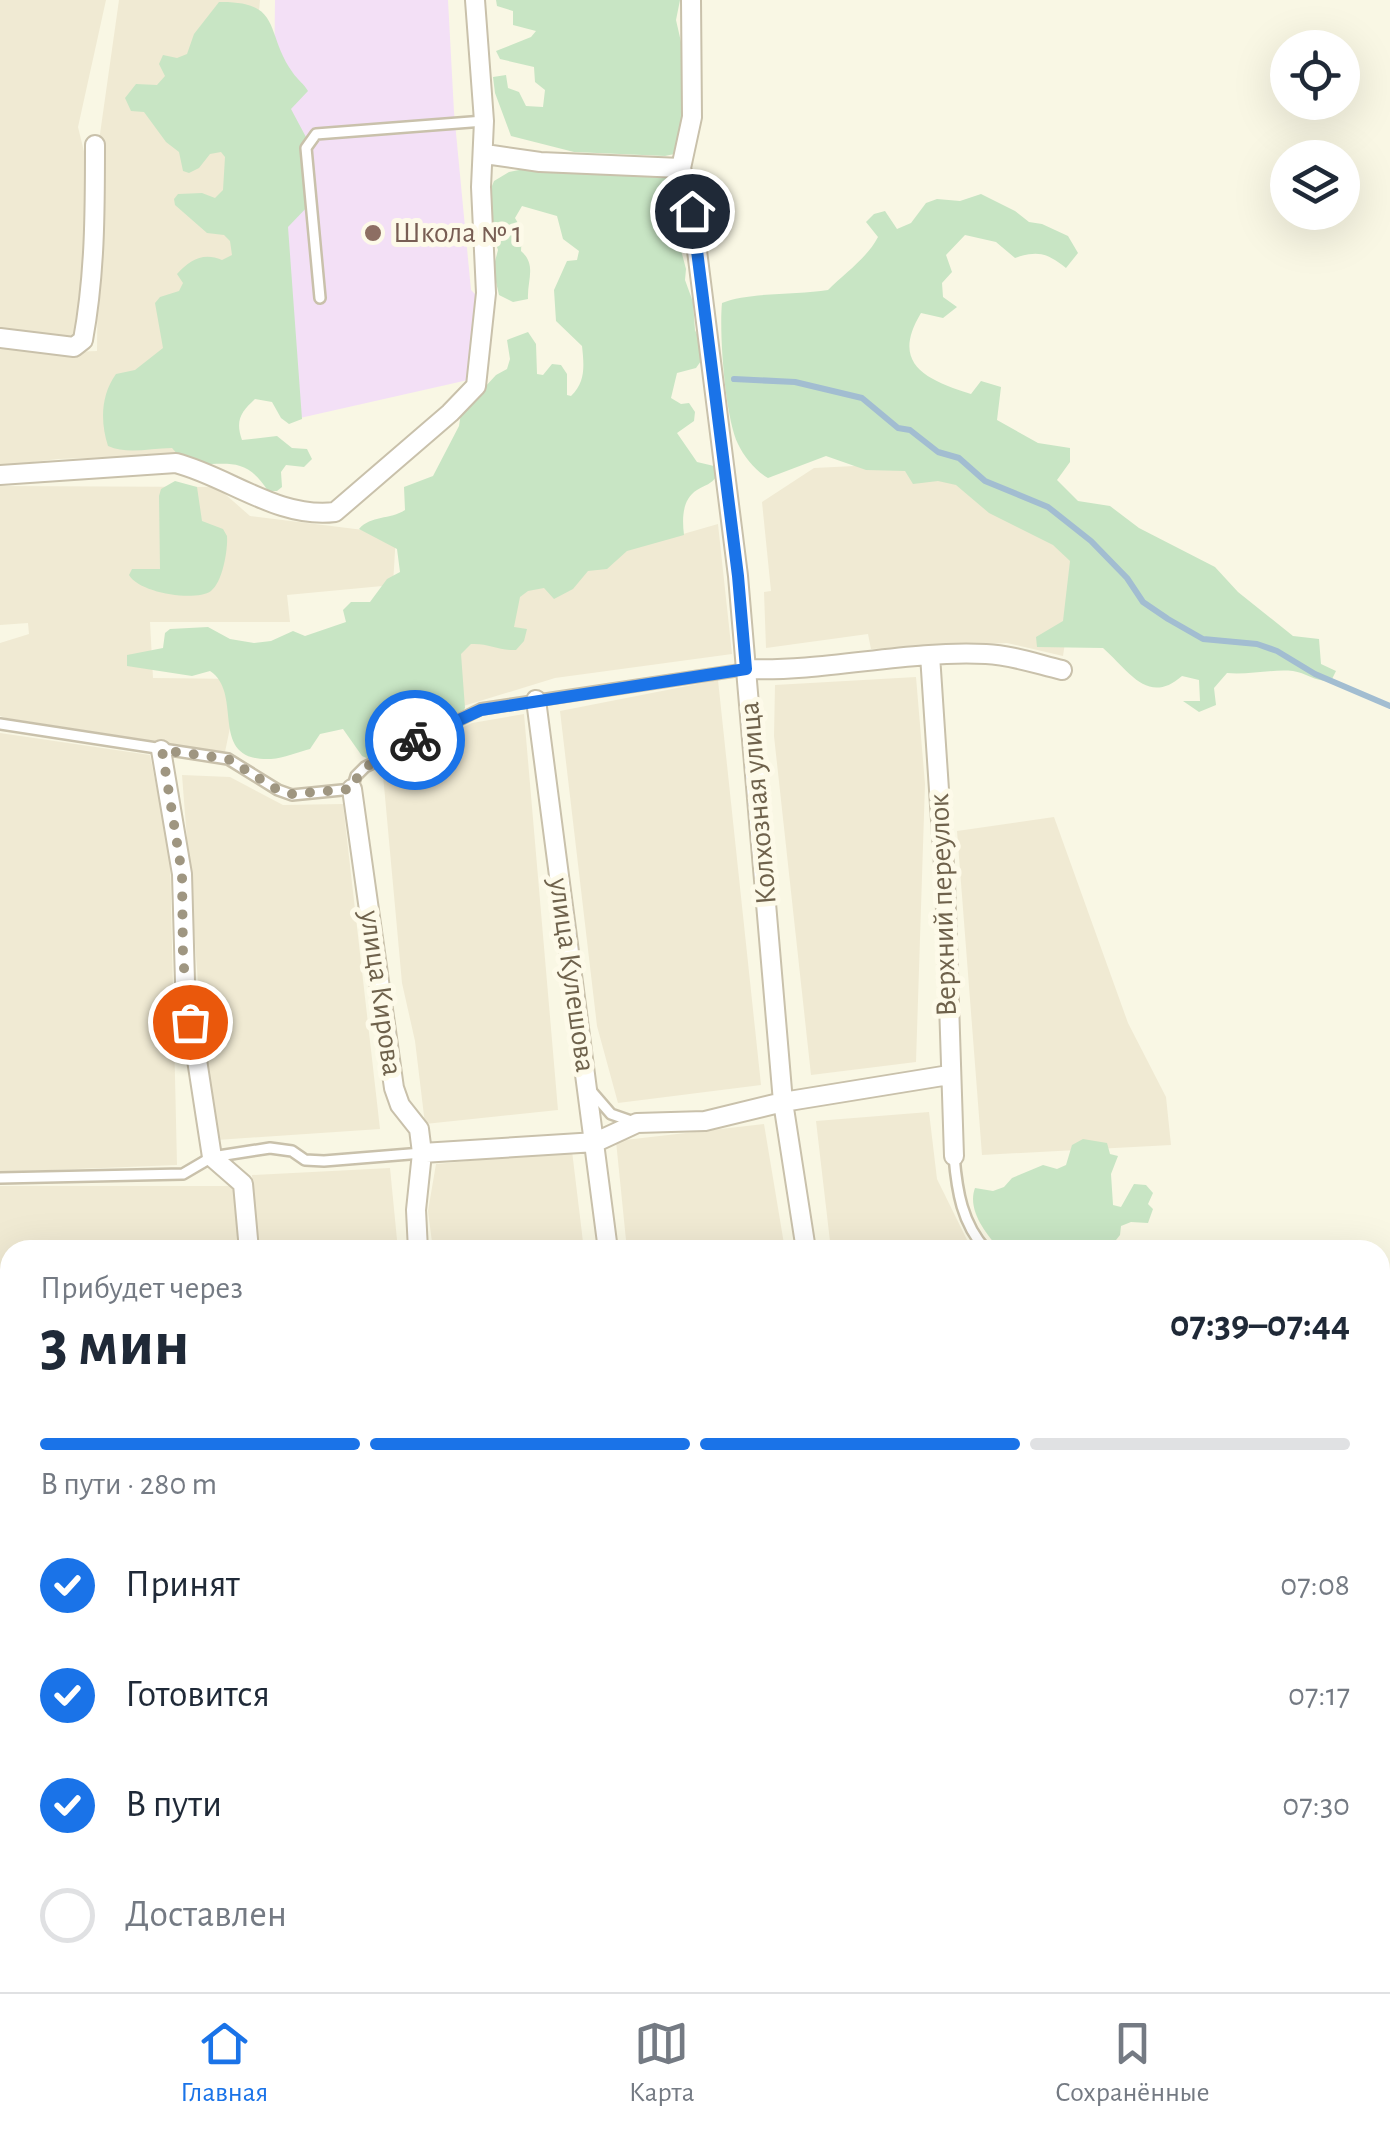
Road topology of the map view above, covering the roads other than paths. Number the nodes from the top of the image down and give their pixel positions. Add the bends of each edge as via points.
1 (475, 0) edge
2 (691, 0) edge
3 (484, 121) junction
4 (95, 145) dead end
5 (485, 154) junction
6 (681, 168) junction
7 (320, 298) dead end
8 (0, 338) edge
9 (0, 475) edge
10 (930, 655) junction
11 (746, 669) junction
12 (1062, 670) dead end
13 (536, 700) junction
14 (0, 724) edge
15 (162, 750) junction
16 (352, 789) junction
17 (949, 1075) junction
18 (588, 1085) junction
19 (783, 1102) junction
20 (637, 1124) junction
21 (596, 1142) junction
22 (422, 1152) junction
23 (954, 1156) joint
24 (212, 1157) junction
25 (0, 1178) edge
26 (248, 1240) edge
27 (418, 1240) edge
28 (607, 1240) edge
29 (804, 1240) edge
30 (977, 1240) edge

1 - 3 street
2 - 6 street, Колхозная улица via 692,117
3 - 5 street
3 - 7 lane via 310,138
4 - 8 street via 91,298 80,345
5 - 6 street
5 - 9 street via 486,292 476,386 335,512 290,510 176,463
6 - 11 street, Колхозная улица via 692,211
10 - 11 street
10 - 12 street via 989,654
10 - 17 street, Верхний переулок
11 - 13 lane
11 - 19 street, Колхозная улица
13 - 16 lane via 481,710 426,734 365,767
13 - 18 street, улица Кулешова
14 - 15 lane
15 - 16 lane via 228,759 292,794
15 - 24 street via 182,874 185,982
16 - 22 street, улица Кирова via 394,1088 419,1128
17 - 19 street
17 - 23 street, Верхний переулок
18 - 20 lane via 603,1107
18 - 21 street, улица Кулешова
19 - 20 street via 705,1121
19 - 29 street, Колхозная улица
20 - 21 street
21 - 22 street
21 - 28 street, улица Кулешова
22 - 24 lane via 324,1162 270,1148
22 - 27 street, улица Кирова
23 - 30 lane via 961,1207
24 - 25 lane via 183,1174
24 - 26 street via 243,1184

